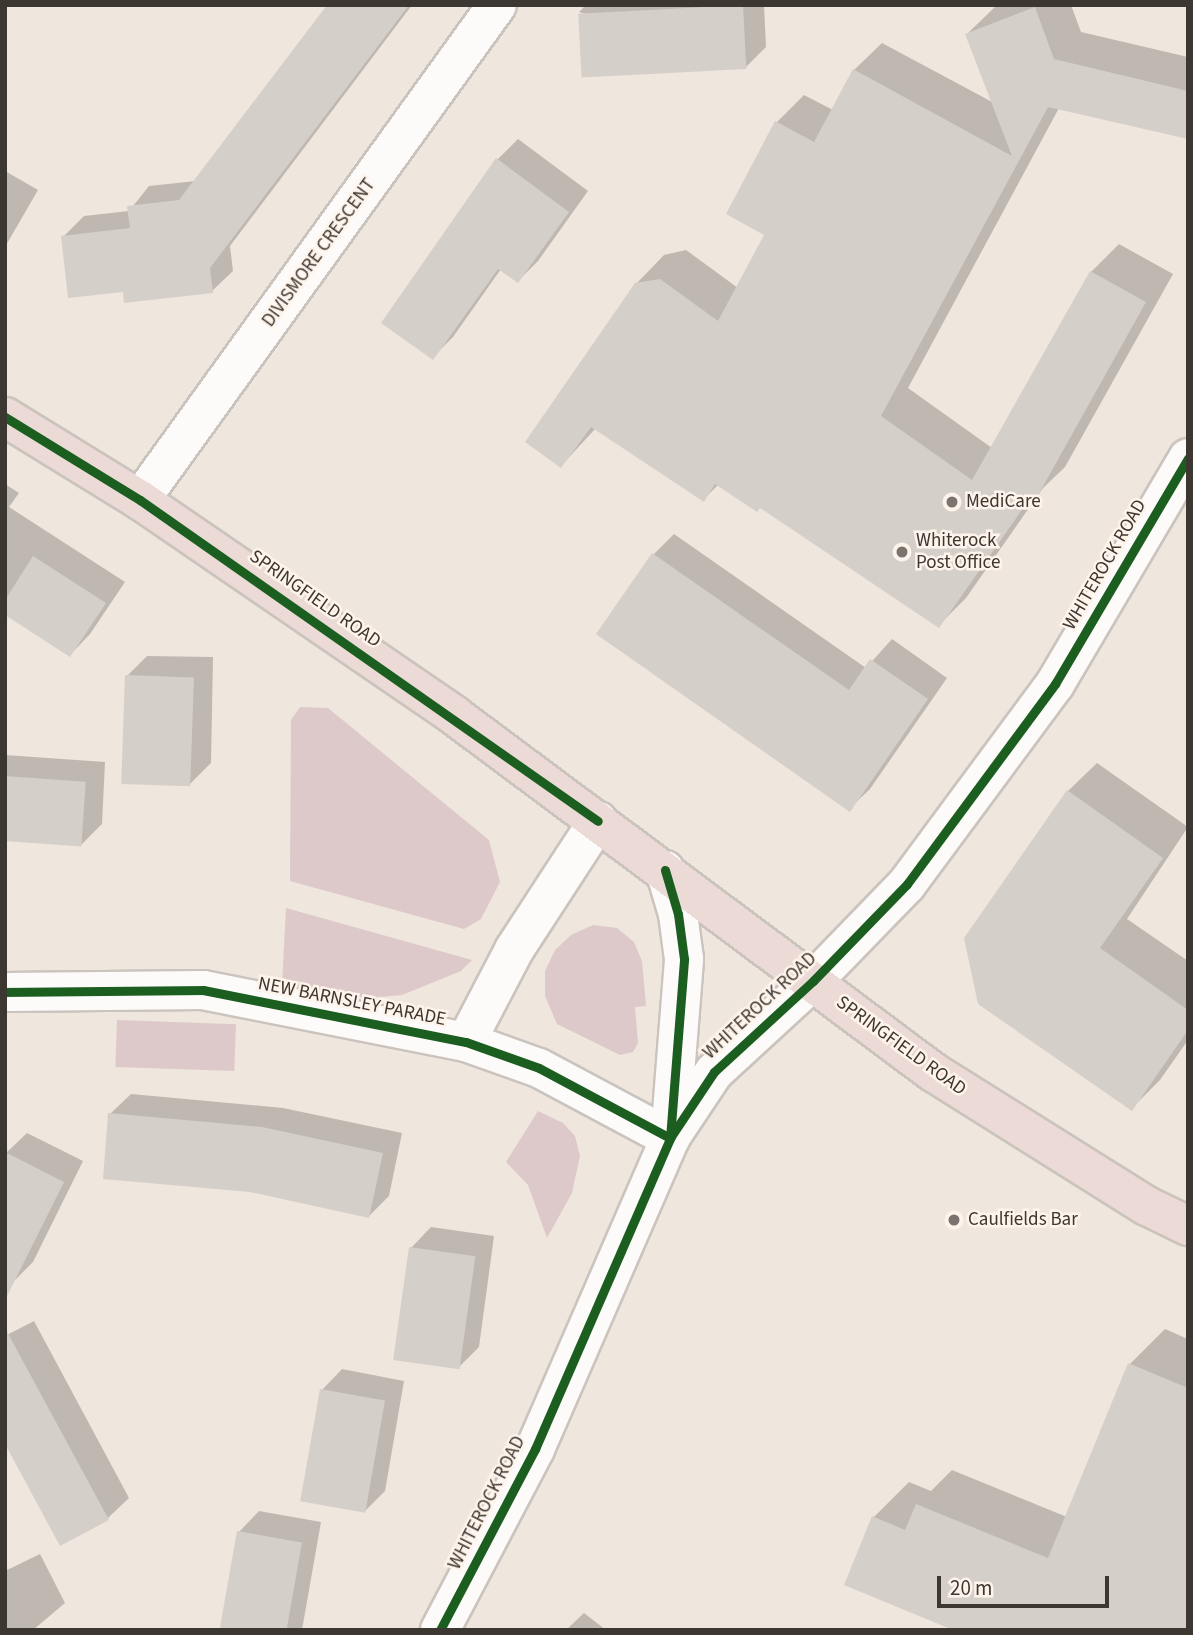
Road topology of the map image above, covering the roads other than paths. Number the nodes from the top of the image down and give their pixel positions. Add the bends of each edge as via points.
1 (497, 5) edge
2 (5, 417) edge
3 (1188, 458) edge
4 (140, 500) junction
5 (598, 821) junction
6 (665, 870) junction
7 (813, 981) junction
8 (5, 992) edge
9 (466, 1042) junction
10 (670, 1138) junction
11 (1188, 1226) edge
12 (440, 1630) edge

1 - 4 street, DIVISMORE CRESCENT
2 - 4 highway, SPRINGFIELD ROAD
3 - 7 street, WHITEROCK ROAD via 1055,684 907,884
4 - 5 highway, SPRINGFIELD ROAD
5 - 6 highway, SPRINGFIELD ROAD
5 - 9 street via 514,950
6 - 7 highway, SPRINGFIELD ROAD
6 - 10 street via 678,914 684,959
7 - 10 street, WHITEROCK ROAD via 714,1072
7 - 11 highway, SPRINGFIELD ROAD via 933,1072 1147,1206
8 - 9 street, NEW BARNSLEY PARADE via 204,990
9 - 10 street, NEW BARNSLEY PARADE via 539,1068
10 - 12 street, WHITEROCK ROAD via 535,1449

